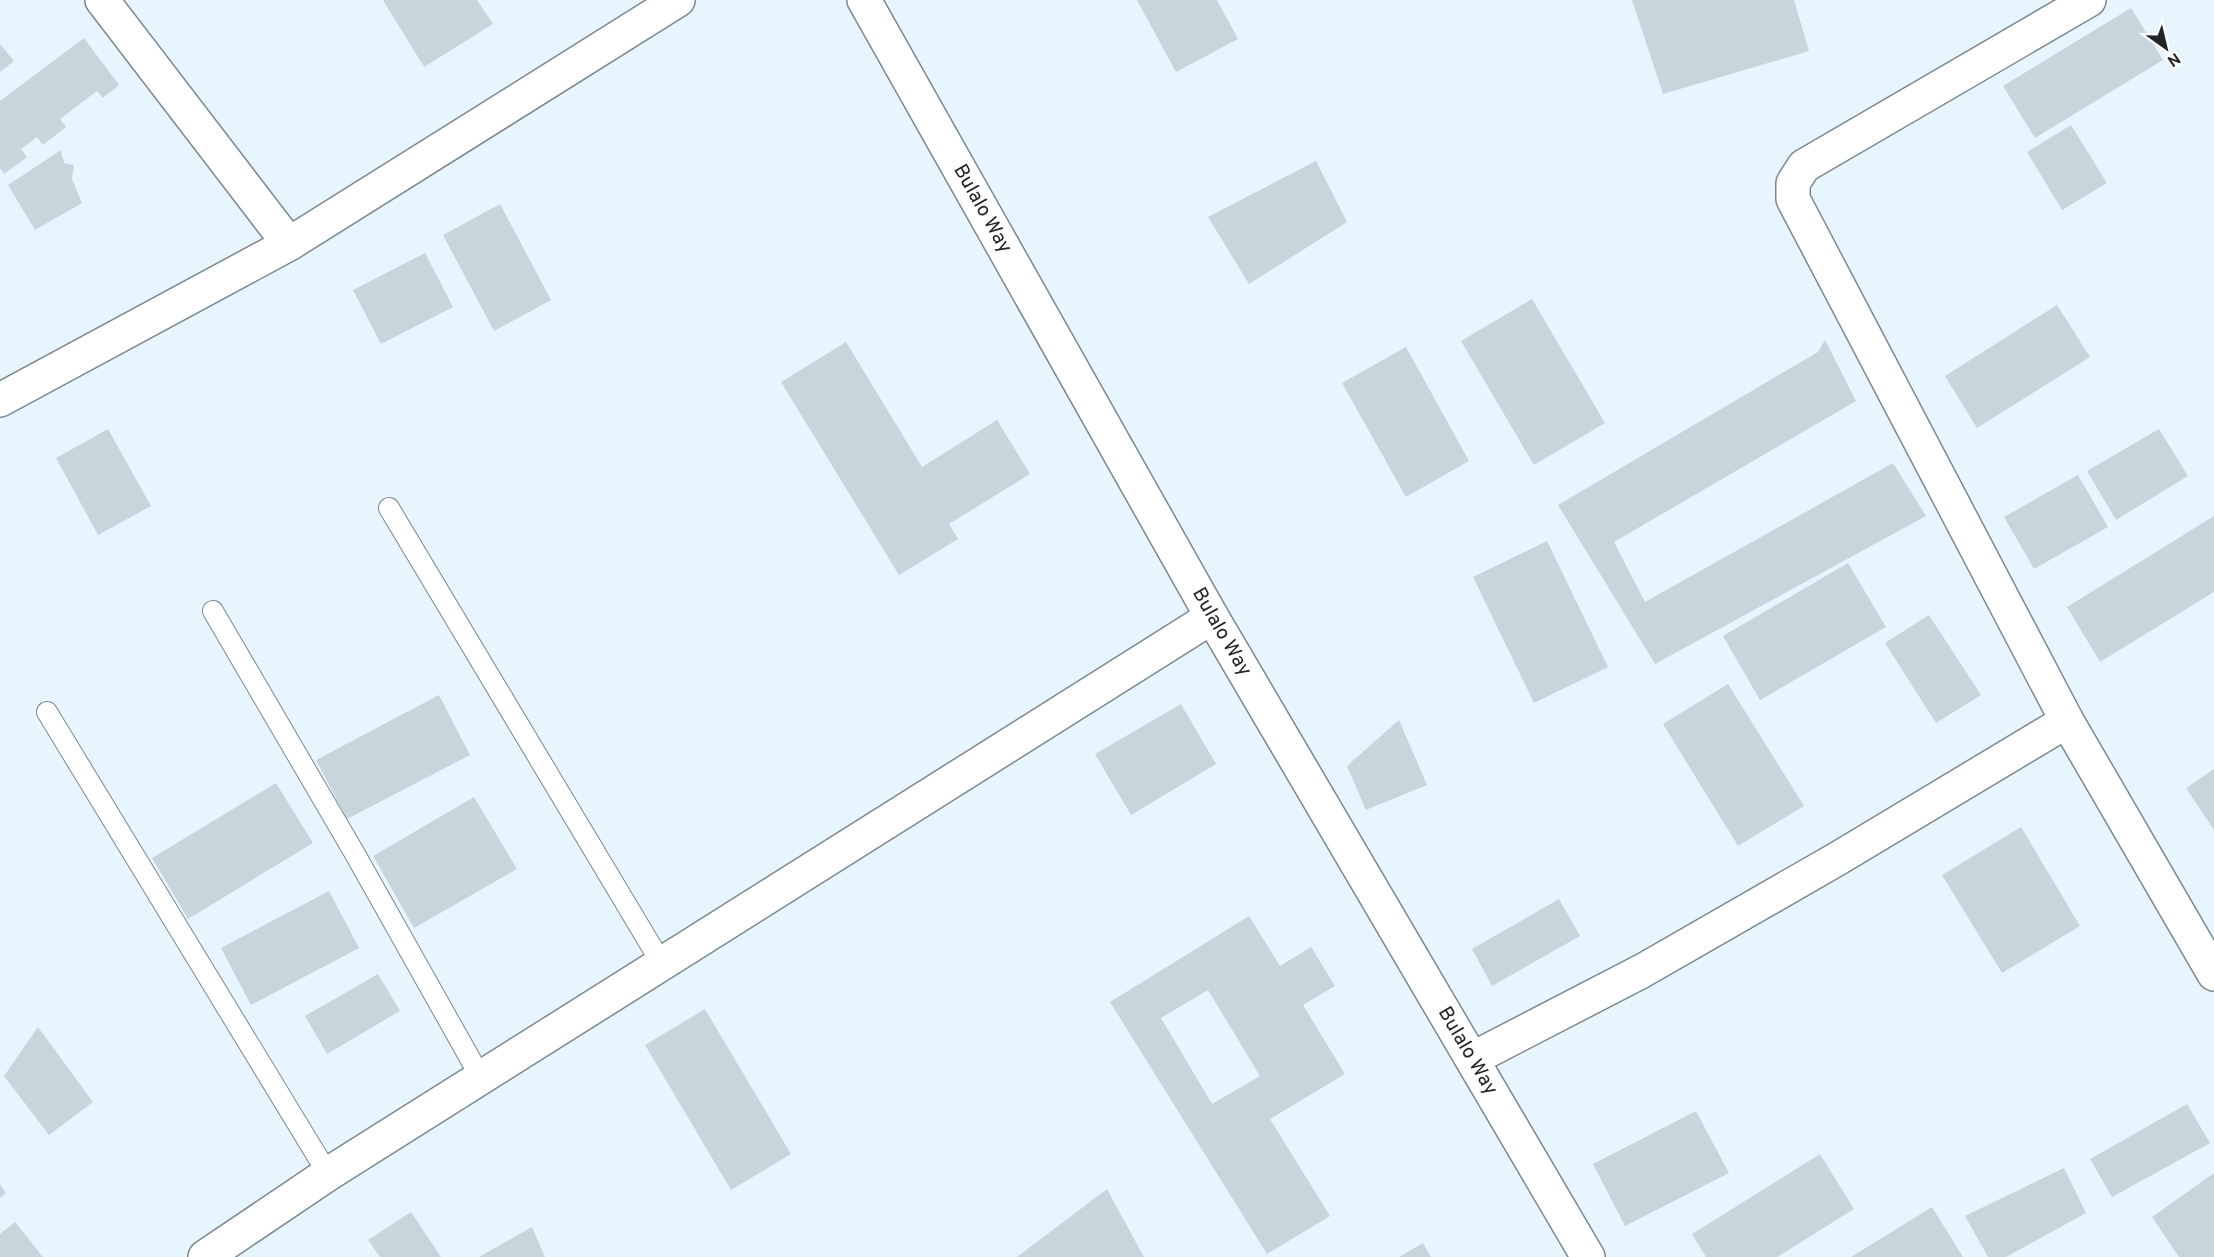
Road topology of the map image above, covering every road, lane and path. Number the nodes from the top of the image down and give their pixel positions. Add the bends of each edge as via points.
1 (102, 0) edge
2 (678, 0) edge
3 (864, 0) edge
4 (2089, 0) edge
5 (289, 244) junction
6 (0, 400) edge
7 (389, 508) dead end
8 (213, 611) dead end
9 (1212, 617) junction
10 (47, 712) dead end
11 (2067, 721) junction
12 (662, 964) junction
13 (2214, 974) edge
14 (1472, 1059) junction
15 (481, 1078) junction
16 (328, 1174) junction
17 (205, 1257) edge
18 (1588, 1257) edge

1 - 5 street
2 - 5 street
3 - 9 street, Bulalo Way
4 - 11 street via 1804,166 1793,183 1793,199
5 - 6 street
7 - 12 lane
8 - 15 lane
9 - 12 street
9 - 14 street, Bulalo Way
10 - 16 lane
11 - 13 street
11 - 14 street via 1642,971
12 - 15 street
14 - 18 street, Bulalo Way
15 - 16 street
16 - 17 street

